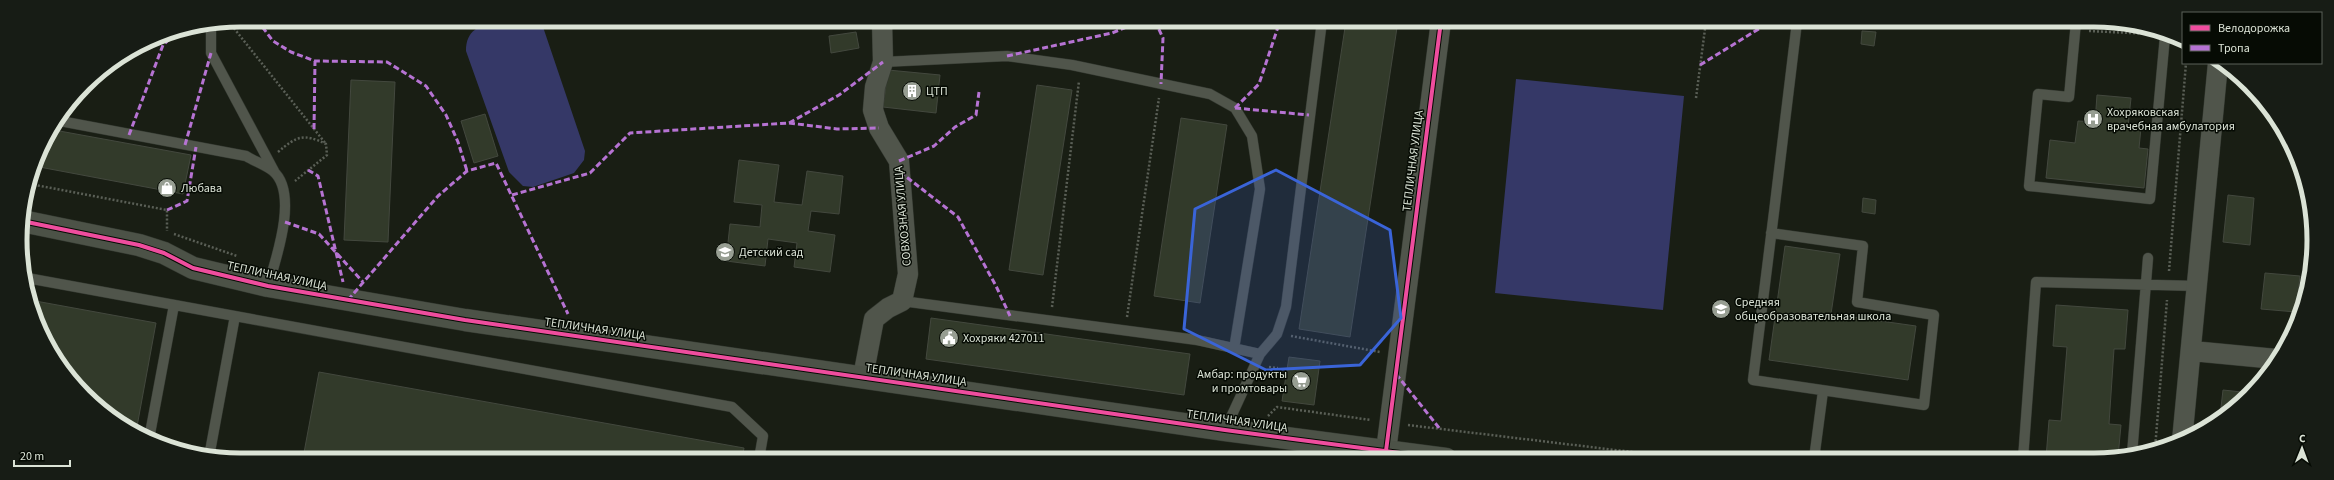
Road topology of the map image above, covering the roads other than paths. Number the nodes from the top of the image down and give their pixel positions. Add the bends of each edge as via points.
1 (882, 27) edge
2 (1321, 27) edge
3 (1440, 27) edge
4 (1796, 27) edge
5 (2076, 27) edge
6 (210, 29) edge
7 (2164, 39) edge
8 (883, 62) junction
9 (2218, 67) edge
10 (63, 122) edge
11 (274, 171) junction
12 (28, 222) edge
13 (1771, 233) junction
14 (2148, 258) dead end
15 (31, 279) edge
16 (2145, 285) junction
17 (268, 286) junction
18 (2198, 286) junction
19 (902, 301) junction
20 (174, 305) junction
21 (235, 316) junction
22 (1234, 349) junction
23 (2192, 351) junction
24 (1260, 354) junction
25 (2271, 358) edge
26 (863, 377) junction
27 (1823, 391) junction
28 (1229, 421) junction
29 (151, 433) edge
30 (2183, 434) edge
31 (2132, 450) edge
32 (210, 451) edge
33 (760, 453) edge
34 (1377, 453) edge
35 (1386, 453) edge
36 (1815, 453) edge
37 (2023, 453) edge

1 - 8 street, СОВХОЗНАЯ УЛИЦА
2 - 24 lane via 1286,307 1276,334
3 - 35 street, ТЕПЛИЧНАЯ УЛИЦА
4 - 13 lane
5 - 7 lane via 2069,98 2038,94 2029,186 2150,199
6 - 11 lane via 211,53
8 - 19 street, СОВХОЗНАЯ УЛИЦА via 875,87 873,110 878,128 899,161 908,274
8 - 22 lane via 1007,56 1080,67 1210,94 1235,108 1252,136 1260,189
9 - 18 street
10 - 11 lane via 246,156
11 - 17 lane via 284,190 285,222
12 - 17 street, ТЕПЛИЧНАЯ УЛИЦА via 139,245 164,253 193,268
13 - 27 lane via 1753,380
13 - 27 lane via 1863,246 1857,302 1934,315 1924,405
14 - 16 lane
15 - 20 lane
16 - 18 lane
16 - 31 lane
16 - 37 lane via 2036,282
17 - 26 street, ТЕПЛИЧНАЯ УЛИЦА via 473,321
18 - 23 street
19 - 22 lane via 1197,340
19 - 26 street via 874,319
20 - 21 lane
20 - 29 lane
21 - 32 lane
21 - 33 lane via 732,407 763,436
22 - 24 lane
23 - 25 street
23 - 30 street
24 - 28 lane
26 - 28 street, ТЕПЛИЧНАЯ УЛИЦА
27 - 36 lane
28 - 34 street, ТЕПЛИЧНАЯ УЛИЦА

